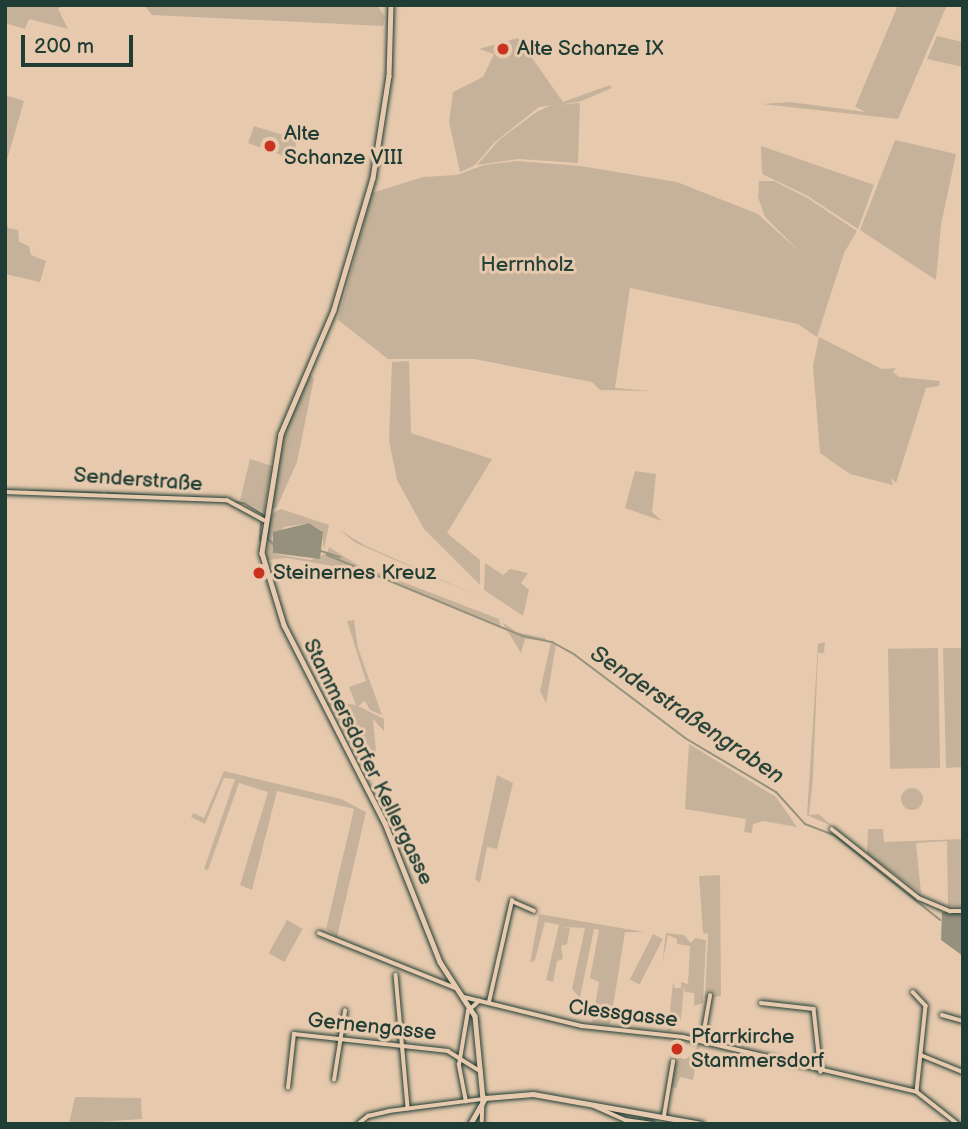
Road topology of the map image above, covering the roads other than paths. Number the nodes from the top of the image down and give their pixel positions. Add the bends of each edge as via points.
1 (391, 5) edge
2 (5, 492) edge
3 (265, 517) junction
4 (832, 830) dead end
5 (534, 911) dead end
6 (963, 911) edge
7 (319, 933) dead end
8 (396, 975) dead end
9 (458, 989) junction
10 (913, 992) dead end
11 (710, 996) dead end
12 (464, 997) junction
13 (478, 1001) junction
14 (489, 1002) junction
15 (761, 1003) dead end
16 (472, 1009) junction
17 (345, 1011) dead end
18 (942, 1015) dead end
19 (963, 1021) edge
20 (339, 1039) junction
21 (702, 1042) junction
22 (404, 1046) junction
23 (921, 1055) junction
24 (460, 1061) junction
25 (673, 1062) dead end
26 (963, 1072) edge
27 (481, 1073) junction
28 (821, 1073) junction
29 (334, 1080) dead end
30 (288, 1088) dead end
31 (917, 1092) junction
32 (483, 1099) junction
33 (466, 1102) junction
34 (589, 1104) junction
35 (408, 1108) junction
36 (664, 1116) junction
37 (963, 1118) edge
38 (358, 1124) edge
39 (470, 1124) edge
40 (482, 1124) edge
41 (653, 1124) edge
42 (701, 1124) edge
43 (958, 1124) edge

1 - 3 street, Stammersdorfer Kellergasse via 373,178 334,310 281,434
2 - 3 street, Senderstraße via 227,500
3 - 9 street, Stammersdorfer Kellergasse via 262,553 284,625 385,823 436,953
4 - 6 street via 919,898 950,912
5 - 14 street via 513,900
7 - 9 street
8 - 22 street
9 - 12 street, Stammersdorfer Kellergasse
10 - 23 street via 926,1006
11 - 21 street
12 - 13 street, Clessgasse
12 - 16 street, Stammersdorfer Kellergasse
13 - 14 street, Clessgasse
13 - 16 street
14 - 21 street, Clessgasse via 582,1026
15 - 28 street via 814,1009
16 - 24 street
16 - 27 street
17 - 20 street
18 - 19 street
20 - 22 street, Gernengasse
20 - 29 street
20 - 30 street, Gernengasse via 294,1034
21 - 28 street, Clessgasse
22 - 24 street, Gernengasse via 448,1051
22 - 35 street
23 - 26 street
23 - 31 street
24 - 27 street, Gernengasse
24 - 33 street
25 - 36 street
27 - 32 street
28 - 31 street, Clessgasse
31 - 43 street, Clessgasse
32 - 33 street
32 - 34 street via 533,1094
32 - 39 street
32 - 40 street
33 - 35 street
34 - 36 street
34 - 41 street via 608,1115
35 - 38 street via 368,1116
36 - 42 street
37 - 43 street

